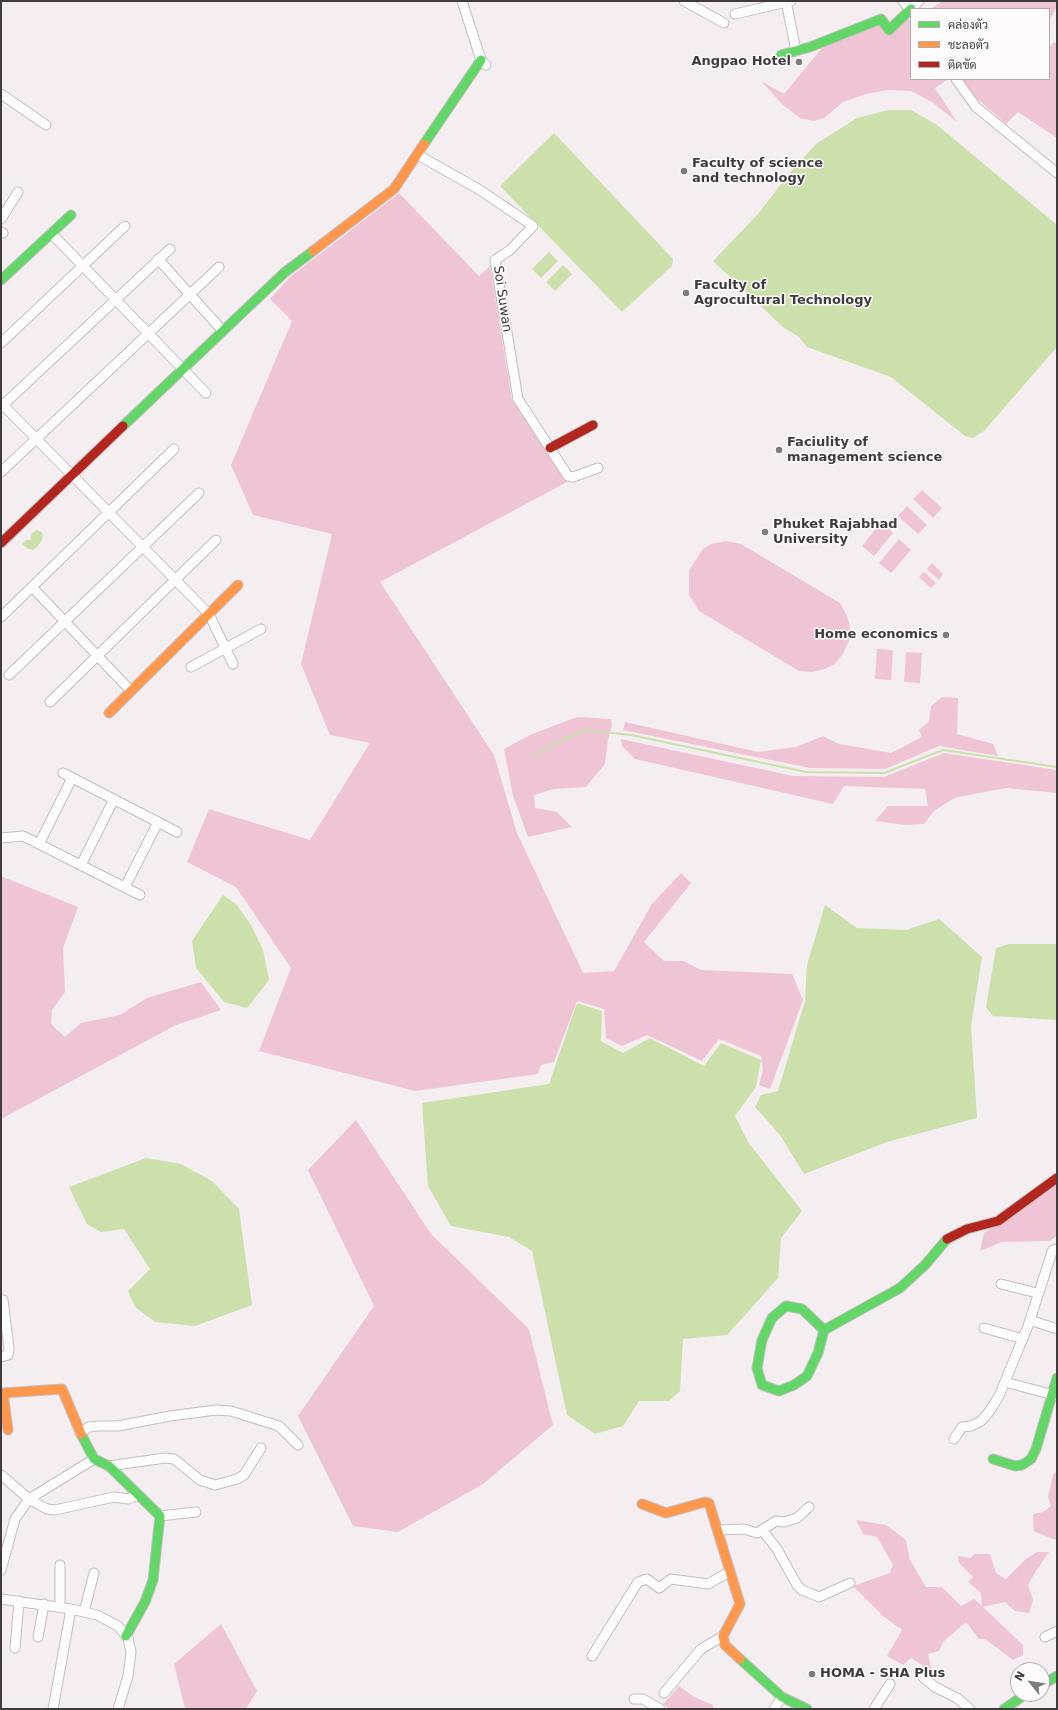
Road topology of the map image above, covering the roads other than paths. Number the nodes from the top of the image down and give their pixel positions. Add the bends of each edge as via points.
1 (462, 1) edge
2 (685, 1) edge
3 (788, 1) edge
4 (903, 1) edge
5 (910, 9) edge
6 (910, 11) edge
7 (735, 14) dead end
8 (724, 23) dead end
9 (796, 51) junction
10 (781, 55) dead end
11 (957, 80) edge
12 (1, 94) edge
13 (46, 125) dead end
14 (418, 155) junction
15 (1057, 173) edge
16 (18, 192) dead end
17 (71, 214) dead end
18 (1, 219) edge
19 (125, 226) dead end
20 (51, 233) junction
21 (170, 249) dead end
22 (158, 259) junction
23 (82, 266) junction
24 (219, 267) dead end
25 (1, 280) edge
26 (190, 293) junction
27 (115, 300) junction
28 (222, 330) junction
29 (148, 333) junction
30 (1, 343) edge
31 (183, 369) junction
32 (206, 393) dead end
33 (2, 405) edge
34 (593, 425) dead end
35 (37, 439) junction
36 (550, 448) junction
37 (174, 449) dead end
38 (598, 468) dead end
39 (1, 472) edge
40 (72, 475) junction
41 (199, 493) dead end
42 (109, 512) junction
43 (216, 540) dead end
44 (1, 543) edge
45 (143, 548) junction
46 (176, 581) junction
47 (238, 585) dead end
48 (32, 587) junction
49 (209, 614) junction
50 (1, 617) edge
51 (65, 622) junction
52 (261, 629) dead end
53 (225, 648) junction
54 (98, 656) junction
55 (233, 664) dead end
56 (191, 667) dead end
57 (9, 675) dead end
58 (131, 691) junction
59 (50, 702) dead end
60 (109, 713) dead end
61 (63, 773) dead end
62 (72, 778) junction
63 (114, 799) junction
64 (158, 822) junction
65 (177, 832) dead end
66 (1, 838) edge
67 (39, 844) junction
68 (81, 865) junction
69 (125, 887) junction
70 (140, 895) dead end
71 (1057, 1178) edge
72 (1057, 1249) edge
73 (1002, 1284) dead end
74 (1037, 1293) junction
75 (1, 1300) edge
76 (1030, 1320) junction
77 (984, 1328) dead end
78 (1057, 1329) edge
79 (824, 1330) junction
80 (1023, 1339) junction
81 (1, 1357) edge
82 (1057, 1378) edge
83 (1005, 1382) junction
84 (1054, 1395) edge
85 (8, 1430) dead end
86 (80, 1433) junction
87 (954, 1439) dead end
88 (298, 1445) dead end
89 (261, 1448) dead end
90 (94, 1458) junction
91 (993, 1458) dead end
92 (109, 1466) junction
93 (1, 1475) edge
94 (138, 1495) junction
95 (30, 1499) junction
96 (642, 1504) dead end
97 (809, 1507) dead end
98 (196, 1512) dead end
99 (160, 1516) junction
100 (718, 1530) junction
101 (762, 1530) junction
102 (60, 1565) dead end
103 (1, 1570) edge
104 (729, 1572) junction
105 (94, 1573) dead end
106 (850, 1583) dead end
107 (1, 1599) edge
108 (19, 1601) junction
109 (44, 1604) junction
110 (60, 1607) junction
111 (71, 1609) junction
112 (84, 1612) junction
113 (1057, 1631) edge
114 (38, 1636) dead end
115 (126, 1636) junction
116 (723, 1636) junction
117 (1046, 1637) dead end
118 (15, 1648) dead end
119 (592, 1656) dead end
120 (923, 1677) dead end
121 (890, 1684) dead end
122 (664, 1693) dead end
123 (782, 1697) junction
124 (634, 1699) dead end
125 (1014, 1702) edge
126 (53, 1709) edge
127 (118, 1709) edge
128 (660, 1709) edge
129 (774, 1709) edge
130 (807, 1709) edge
131 (874, 1709) edge
132 (970, 1709) edge
133 (1004, 1709) edge

1 - 14 street via 483,62
2 - 8 street
3 - 7 street
3 - 9 street
4 - 5 street
6 - 9 street via 890,30 881,19 810,48
9 - 10 street
11 - 15 street via 976,107
12 - 13 street
14 - 28 street via 394,189 284,273
14 - 36 street, Soi Suwan via 480,190 533,226 510,250 495,260 518,399
16 - 18 street
17 - 20 street
19 - 23 street
20 - 23 street
20 - 25 street
21 - 22 street
22 - 26 street
22 - 27 street
23 - 27 street
23 - 30 street
24 - 26 street
26 - 28 street
26 - 29 street
27 - 29 street
27 - 33 street
28 - 31 street
29 - 31 street
29 - 35 street
31 - 32 street
31 - 40 street
33 - 35 street
34 - 36 street
35 - 39 street
35 - 40 street
36 - 38 street, Soi Suwan via 571,478
37 - 42 street
40 - 42 street
40 - 44 street
41 - 45 street
42 - 45 street
42 - 48 street
43 - 46 street
45 - 46 street
45 - 51 street
46 - 49 street
46 - 54 street
47 - 49 street
48 - 50 street
48 - 51 street
49 - 53 street
49 - 58 street
51 - 54 street
51 - 57 street
52 - 53 street
53 - 55 street
53 - 56 street
54 - 58 street
54 - 59 street
58 - 60 street
61 - 62 street
62 - 63 street
62 - 67 street
63 - 64 street
63 - 68 street
64 - 65 street
64 - 69 street
66 - 67 street via 23,836
67 - 68 street
68 - 69 street
69 - 70 street
71 - 79 street via 998,1221 967,1229 948,1238 925,1265 900,1288
72 - 74 street via 1052,1252
73 - 74 street
74 - 76 street
75 - 81 street via 9,1349 8,1355
76 - 78 street
76 - 80 street
77 - 80 street
79 - 79 street via 802,1309 786,1306 772,1318 762,1340 757,1368 762,1385 779,1391 794,1385 806,1376 818,1353
80 - 83 street
82 - 84 street
83 - 84 street
83 - 87 street via 989,1412 977,1424 962,1427
84 - 91 street via 1031,1460 1015,1466
85 - 86 street via 3,1393 62,1389
86 - 88 street via 89,1427 118,1426 216,1410 231,1411 279,1426
86 - 90 street
89 - 92 street via 244,1475 215,1485 200,1480 174,1459
90 - 92 street
90 - 95 street
92 - 94 street
93 - 95 street
94 - 95 street via 128,1499 114,1496 55,1510 42,1507
94 - 99 street
95 - 103 street via 15,1519
96 - 100 street via 666,1513 707,1502
97 - 101 street via 797,1518 784,1522 776,1521
98 - 99 street
99 - 115 street via 153,1580 145,1602
100 - 101 street via 744,1529 757,1533
100 - 104 street
101 - 106 street via 802,1590 819,1597
102 - 110 street
104 - 116 street via 740,1604
104 - 119 street via 708,1584 670,1579 659,1588 647,1579 638,1582
105 - 112 street
107 - 108 street
108 - 109 street
108 - 118 street
109 - 110 street
109 - 114 street
110 - 111 street
111 - 112 street
111 - 126 street
112 - 115 street via 109,1620
113 - 117 street
115 - 127 street via 131,1652 130,1664
116 - 122 street via 701,1649
116 - 123 street via 725,1645
120 - 132 street
121 - 131 street
123 - 129 street
123 - 130 street
124 - 128 street via 643,1700
125 - 133 street

